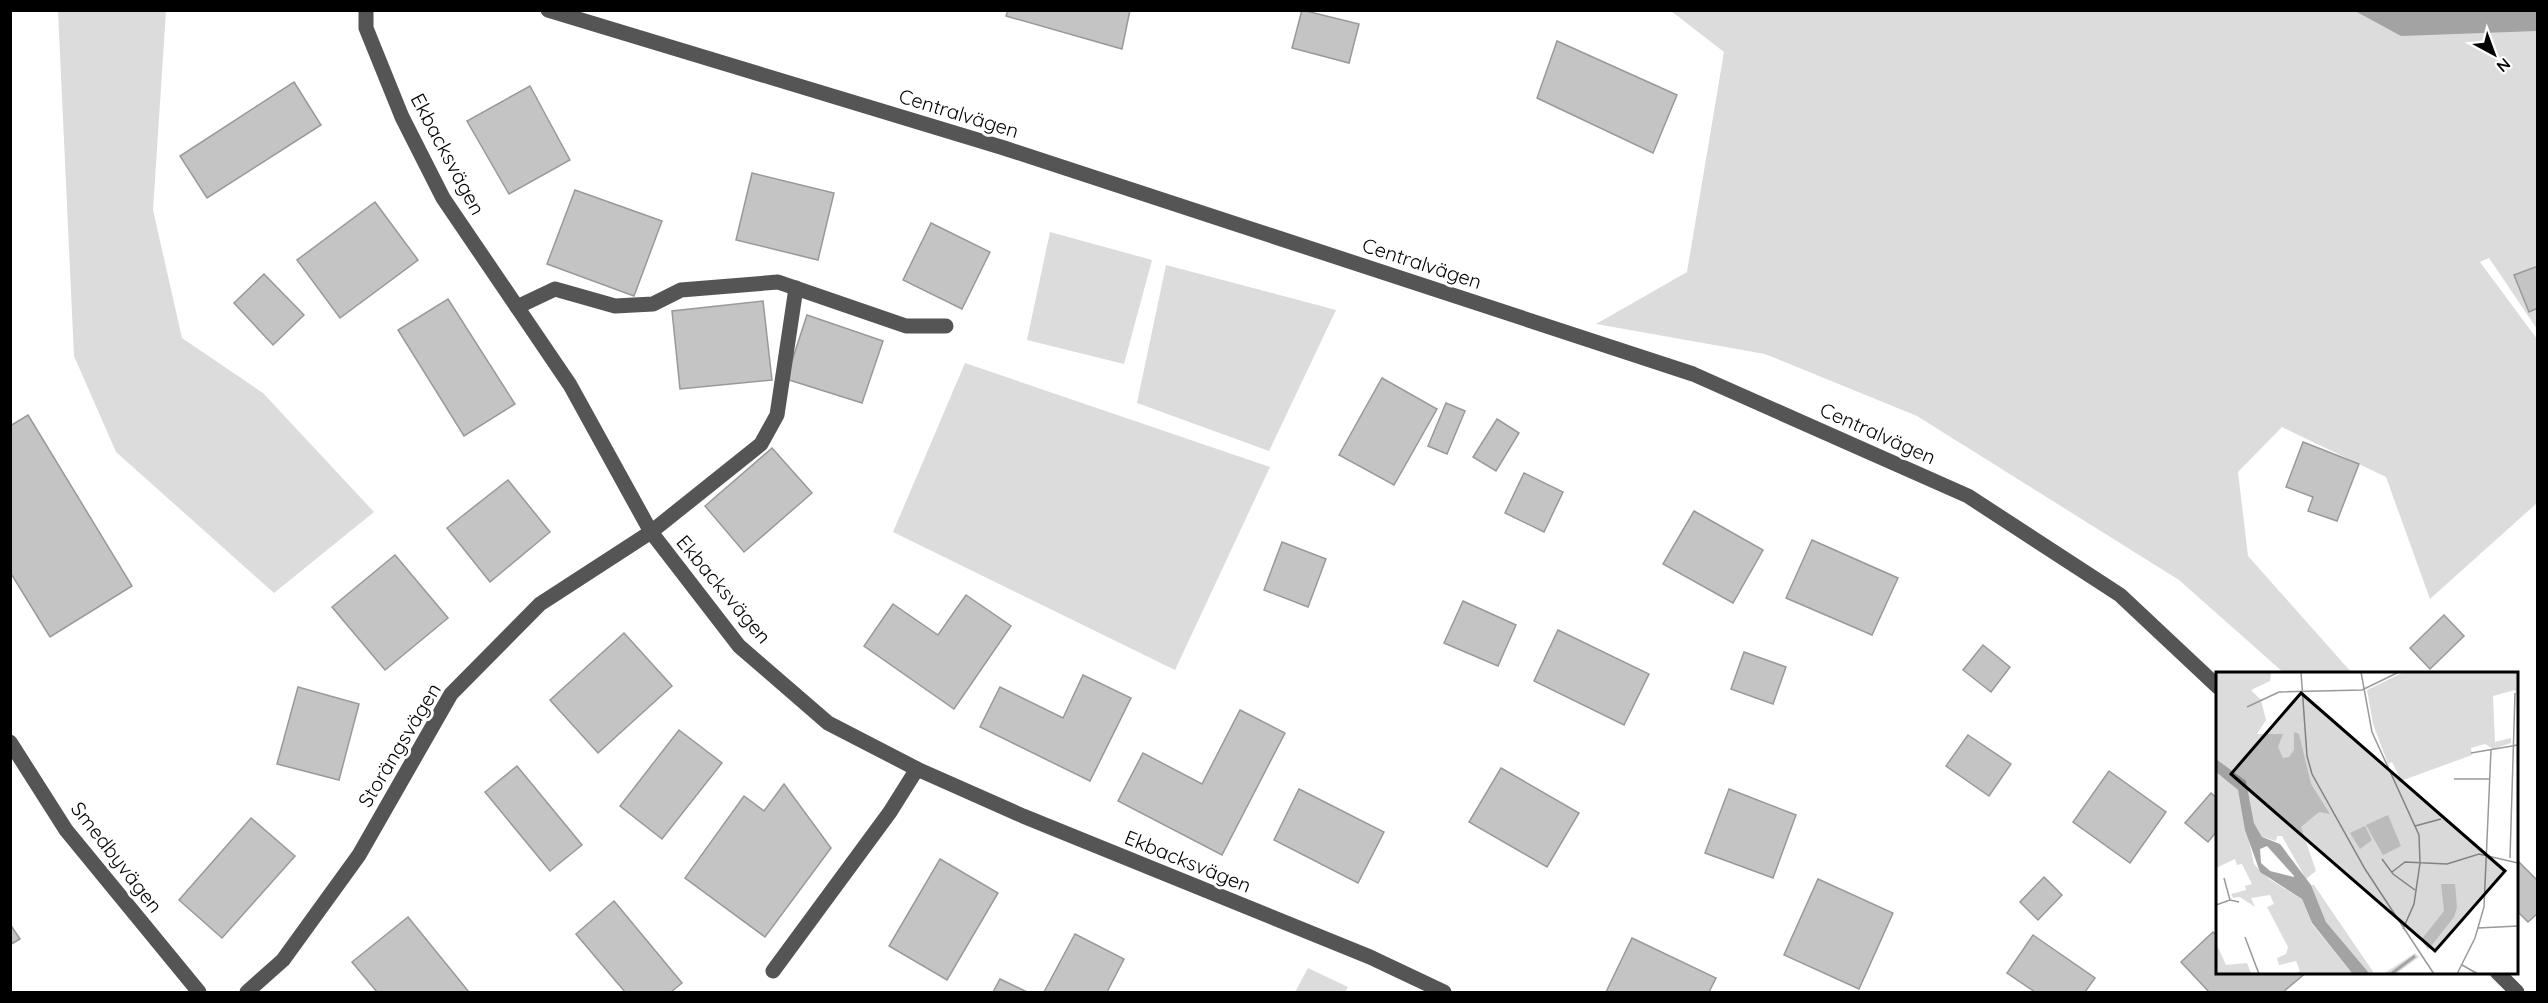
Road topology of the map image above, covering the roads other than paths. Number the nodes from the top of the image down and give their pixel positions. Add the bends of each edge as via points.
1 (366, 10) edge
2 (548, 10) edge
3 (796, 288) junction
4 (517, 307) junction
5 (946, 326) dead end
6 (651, 532) junction
7 (2216, 685) edge
8 (10, 742) edge
9 (916, 769) junction
10 (773, 971) dead end
11 (2498, 973) edge
12 (199, 993) edge
13 (247, 993) edge
14 (1444, 993) edge
15 (2517, 993) edge

1 - 4 street, Ekbacksvägen via 366,28 412,137 444,198
2 - 7 street, Centralvägen via 1004,148 1693,374 1968,496 2120,595
3 - 4 street via 778,282 681,290 653,304 615,306 555,289
3 - 5 street via 906,326
3 - 6 street, Ekbacksvägen via 777,415 761,444
4 - 6 street, Ekbacksvägen via 570,386
6 - 9 street, Ekbacksvägen via 740,646 828,723
6 - 13 street, Storängsvägen via 540,604 451,694 359,855 283,960
8 - 12 street, Smedbyvägen via 66,830
9 - 10 street via 890,812
9 - 14 street, Ekbacksvägen via 1370,957
11 - 15 street

